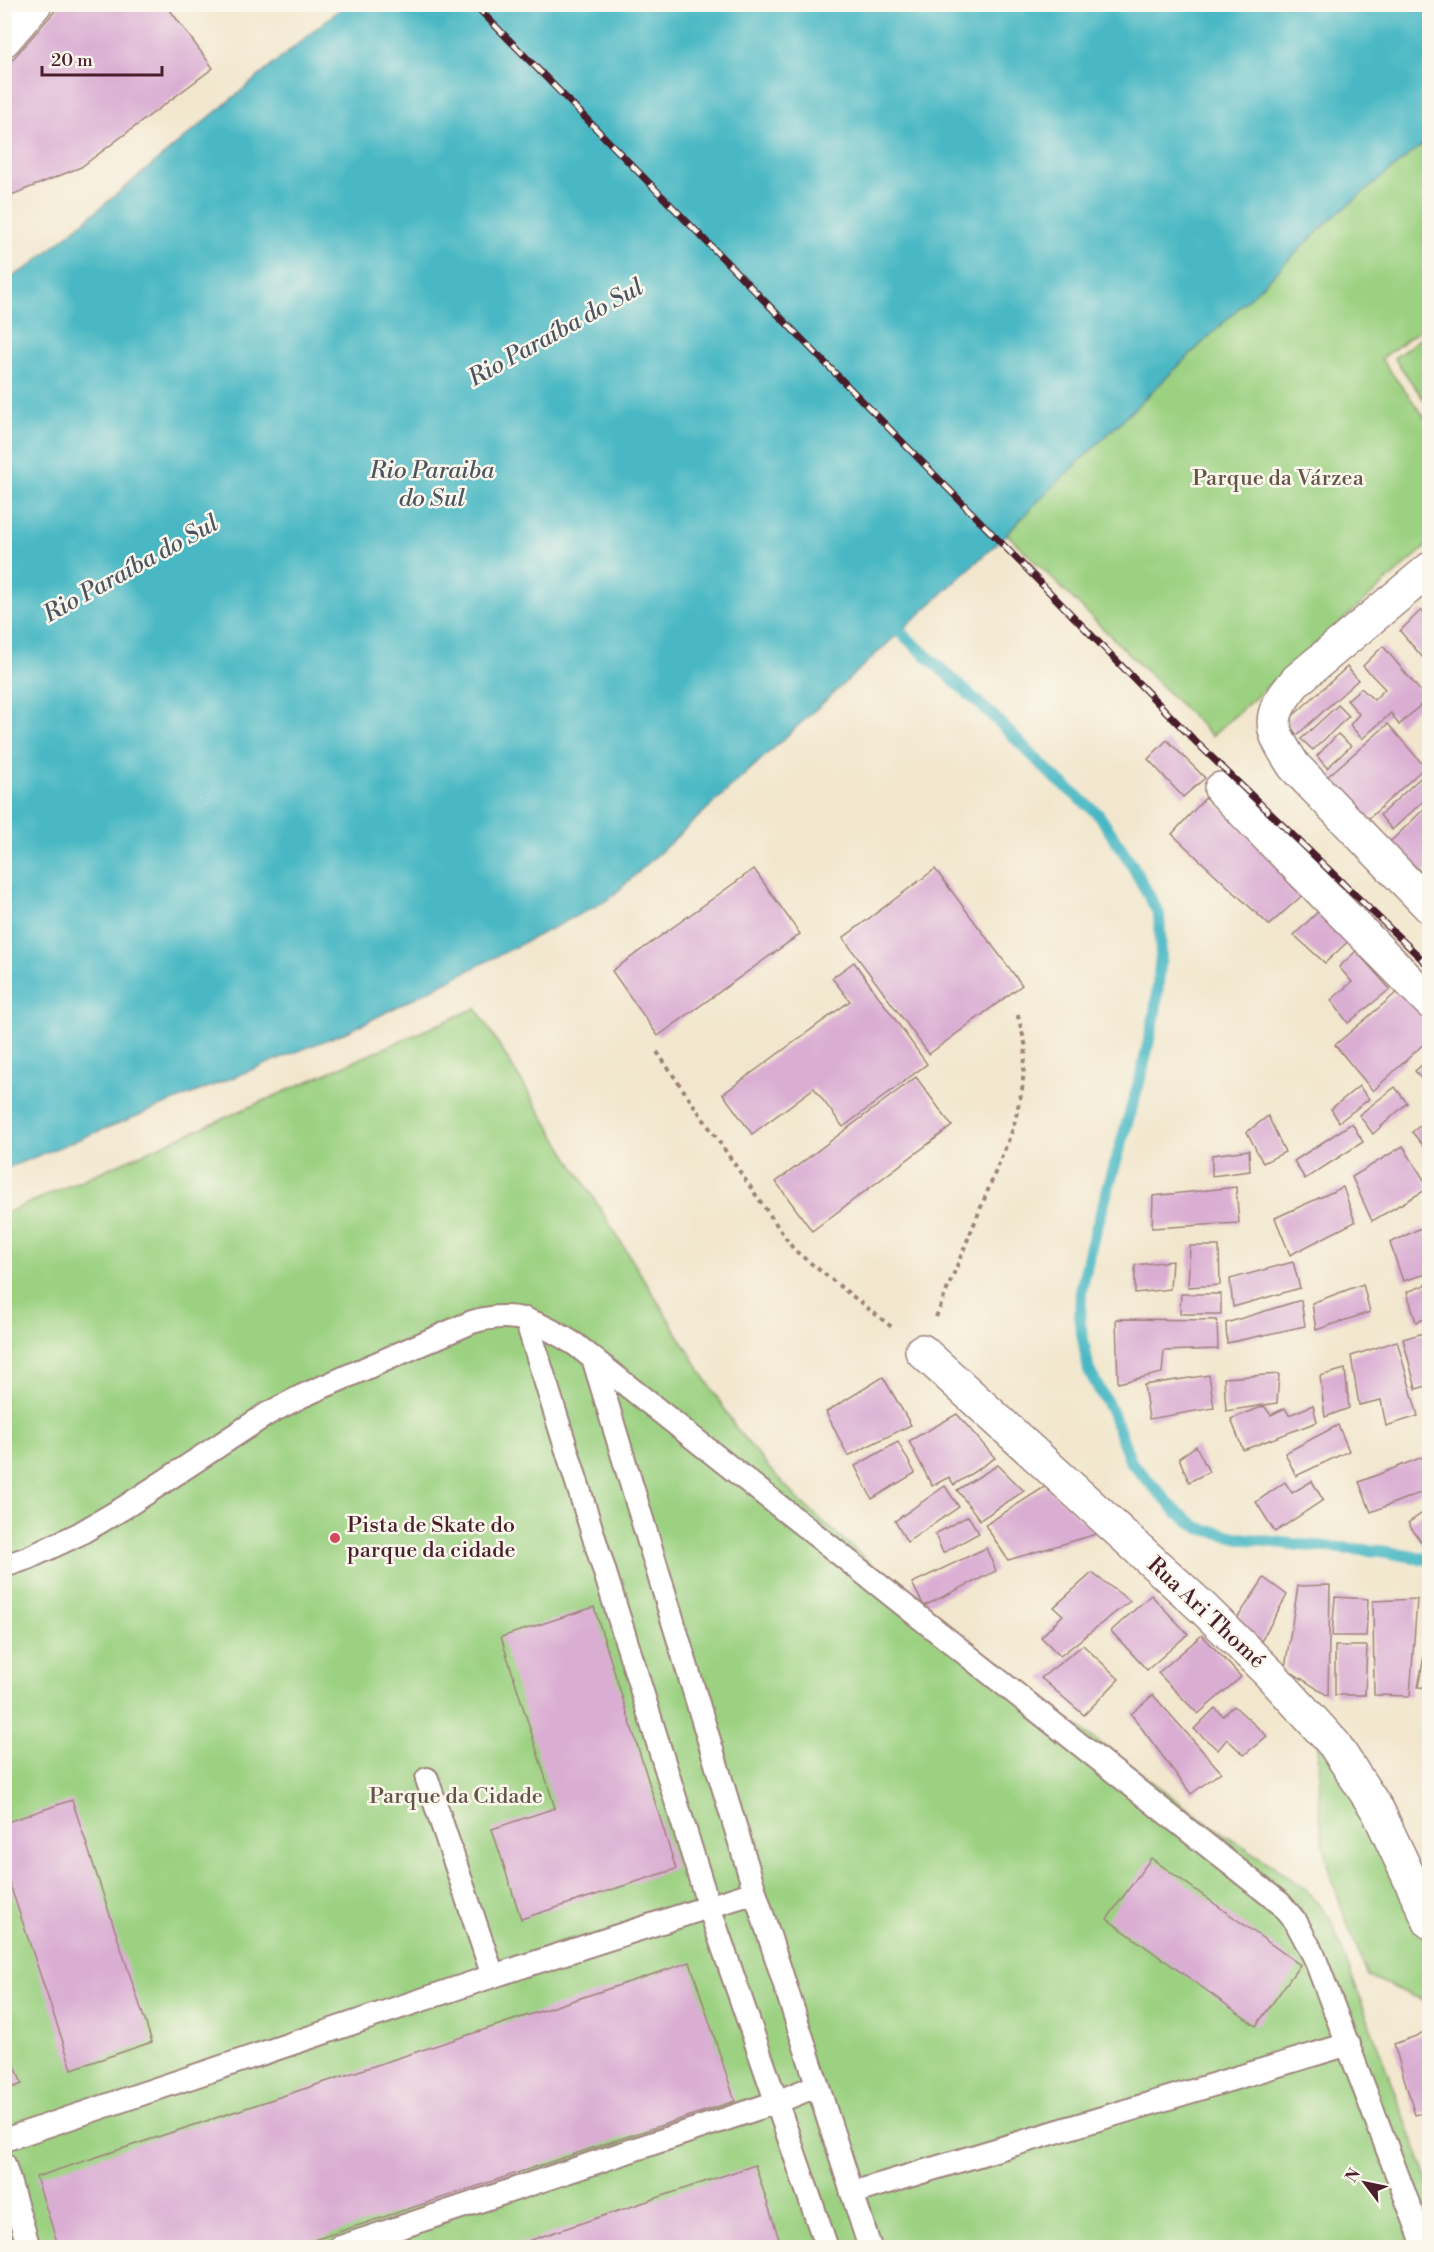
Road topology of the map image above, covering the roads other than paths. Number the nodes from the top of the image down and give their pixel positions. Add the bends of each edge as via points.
1 (35, 4) edge
2 (4, 40) edge
3 (1430, 569) edge
4 (1221, 789) dead end
5 (1430, 907) edge
6 (1430, 1002) edge
7 (526, 1319) junction
8 (922, 1351) road end
9 (594, 1360) junction
10 (4, 1566) edge
11 (427, 1779) dead end
12 (755, 1892) junction
13 (709, 1906) junction
14 (1430, 1922) edge
15 (493, 1976) junction
16 (1349, 2044) junction
17 (816, 2086) junction
18 (777, 2102) junction
19 (4, 2140) edge
20 (4, 2164) edge
21 (852, 2193) junction
22 (29, 2247) edge
23 (338, 2247) edge
24 (827, 2247) edge
25 (870, 2247) edge
26 (1425, 2247) edge

1 - 2 street
3 - 5 street via 1297,680 1283,696 1274,720 1280,744 1294,766
4 - 6 street
7 - 9 lane via 553,1331
7 - 10 lane via 500,1316 472,1323 302,1396 267,1414 125,1508 28,1558
7 - 13 lane
8 - 14 street, Rua Ari Thomé via 1204,1609 1334,1744 1378,1811
9 - 12 lane
9 - 16 lane via 1281,1904 1306,1938
11 - 15 lane
12 - 13 lane
12 - 17 lane
13 - 15 lane
13 - 18 lane
15 - 19 lane
16 - 21 lane
16 - 26 lane
17 - 18 lane
17 - 21 lane
18 - 23 lane
18 - 24 lane
20 - 22 lane
21 - 25 lane

